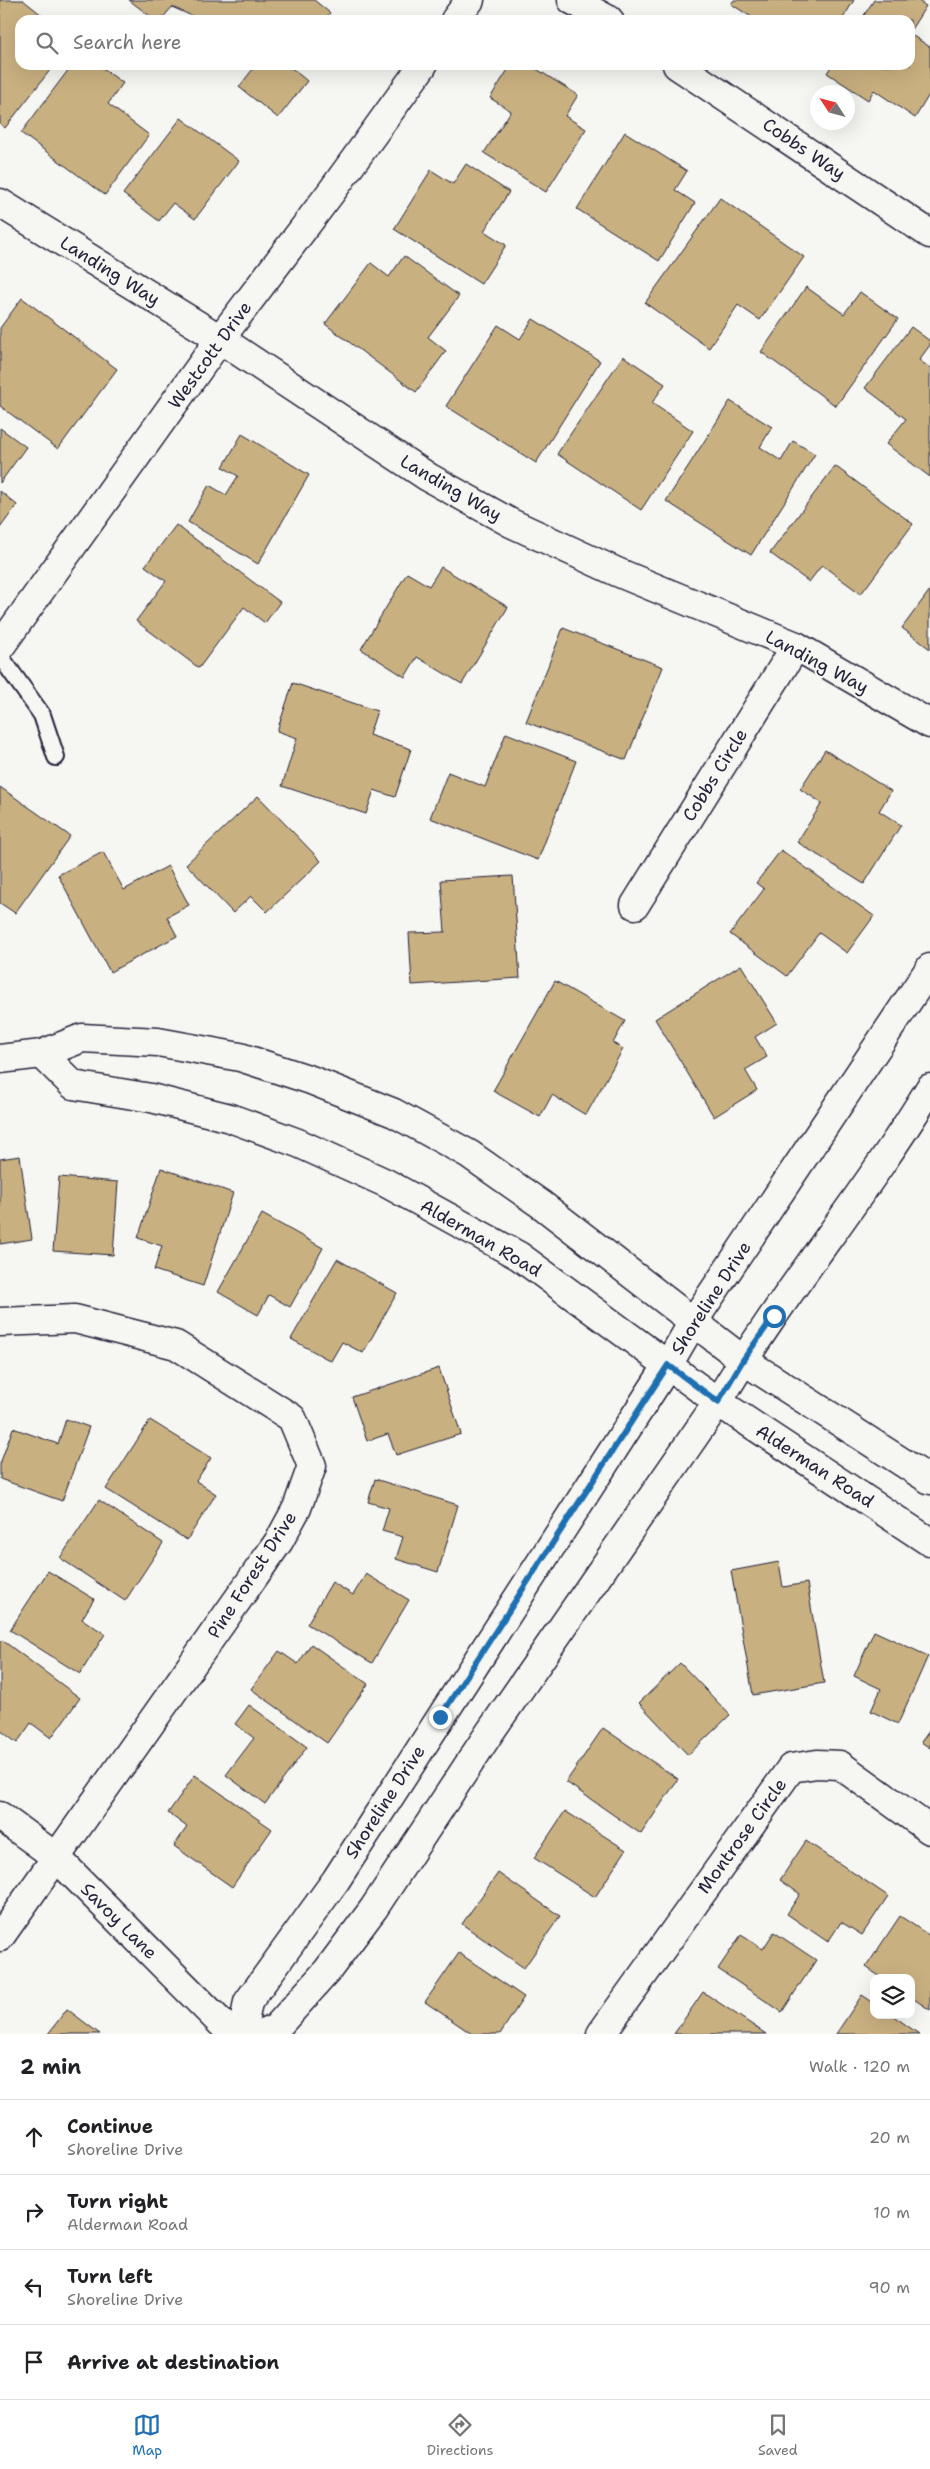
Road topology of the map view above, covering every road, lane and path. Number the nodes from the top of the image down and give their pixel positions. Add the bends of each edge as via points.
1 (470, 0) edge
2 (572, 0) edge
3 (459, 15) edge
4 (600, 15) edge
5 (419, 70) edge
6 (684, 70) edge
7 (0, 202) edge
8 (930, 234) edge
9 (220, 339) junction
10 (796, 646) junction
11 (0, 647) edge
12 (0, 656) edge
13 (930, 724) edge
14 (56, 757) dead end
15 (635, 905) dead end
16 (930, 968) edge
17 (42, 1054) junction
18 (0, 1059) edge
19 (930, 1088) edge
20 (0, 1322) edge
21 (693, 1322) junction
22 (743, 1360) junction
23 (668, 1365) junction
24 (718, 1402) junction
25 (930, 1480) edge
26 (930, 1542) edge
27 (0, 1816) edge
28 (930, 1830) edge
29 (56, 1857) junction
30 (0, 1937) edge
31 (232, 2034) edge
32 (242, 2034) edge
33 (262, 2034) edge
34 (601, 2034) edge

1 - 3 street
2 - 4 street
5 - 9 street, Westcott Drive
6 - 8 street, Cobbs Way
7 - 9 street, Landing Way
9 - 10 street, Landing Way via 428,477 511,523 617,572
9 - 11 street, Westcott Drive
10 - 13 street, Landing Way
10 - 15 street, Cobbs Circle
12 - 14 lane via 42,715
16 - 21 street, Shoreline Drive
17 - 18 street
17 - 21 street via 82,1038 158,1042 240,1056 394,1113 469,1154 542,1205
17 - 23 street, Alderman Road via 73,1085 151,1098 230,1118 298,1143 386,1183 519,1256
19 - 22 street via 905,1129
20 - 29 street, Pine Forest Drive via 74,1319 176,1345 292,1418 312,1466 297,1508 279,1541
21 - 22 street
21 - 23 street, Shoreline Drive
22 - 24 street
22 - 25 street
23 - 24 street, Alderman Road
23 - 32 street, Shoreline Drive via 336,1880 248,2002
24 - 26 street, Alderman Road
24 - 33 street via 490,1732 374,1908 276,2028
27 - 29 street, Savoy Lane
28 - 34 street, Montrose Circle via 840,1765 791,1768
29 - 30 street, Pine Forest Drive
29 - 31 street, Savoy Lane

